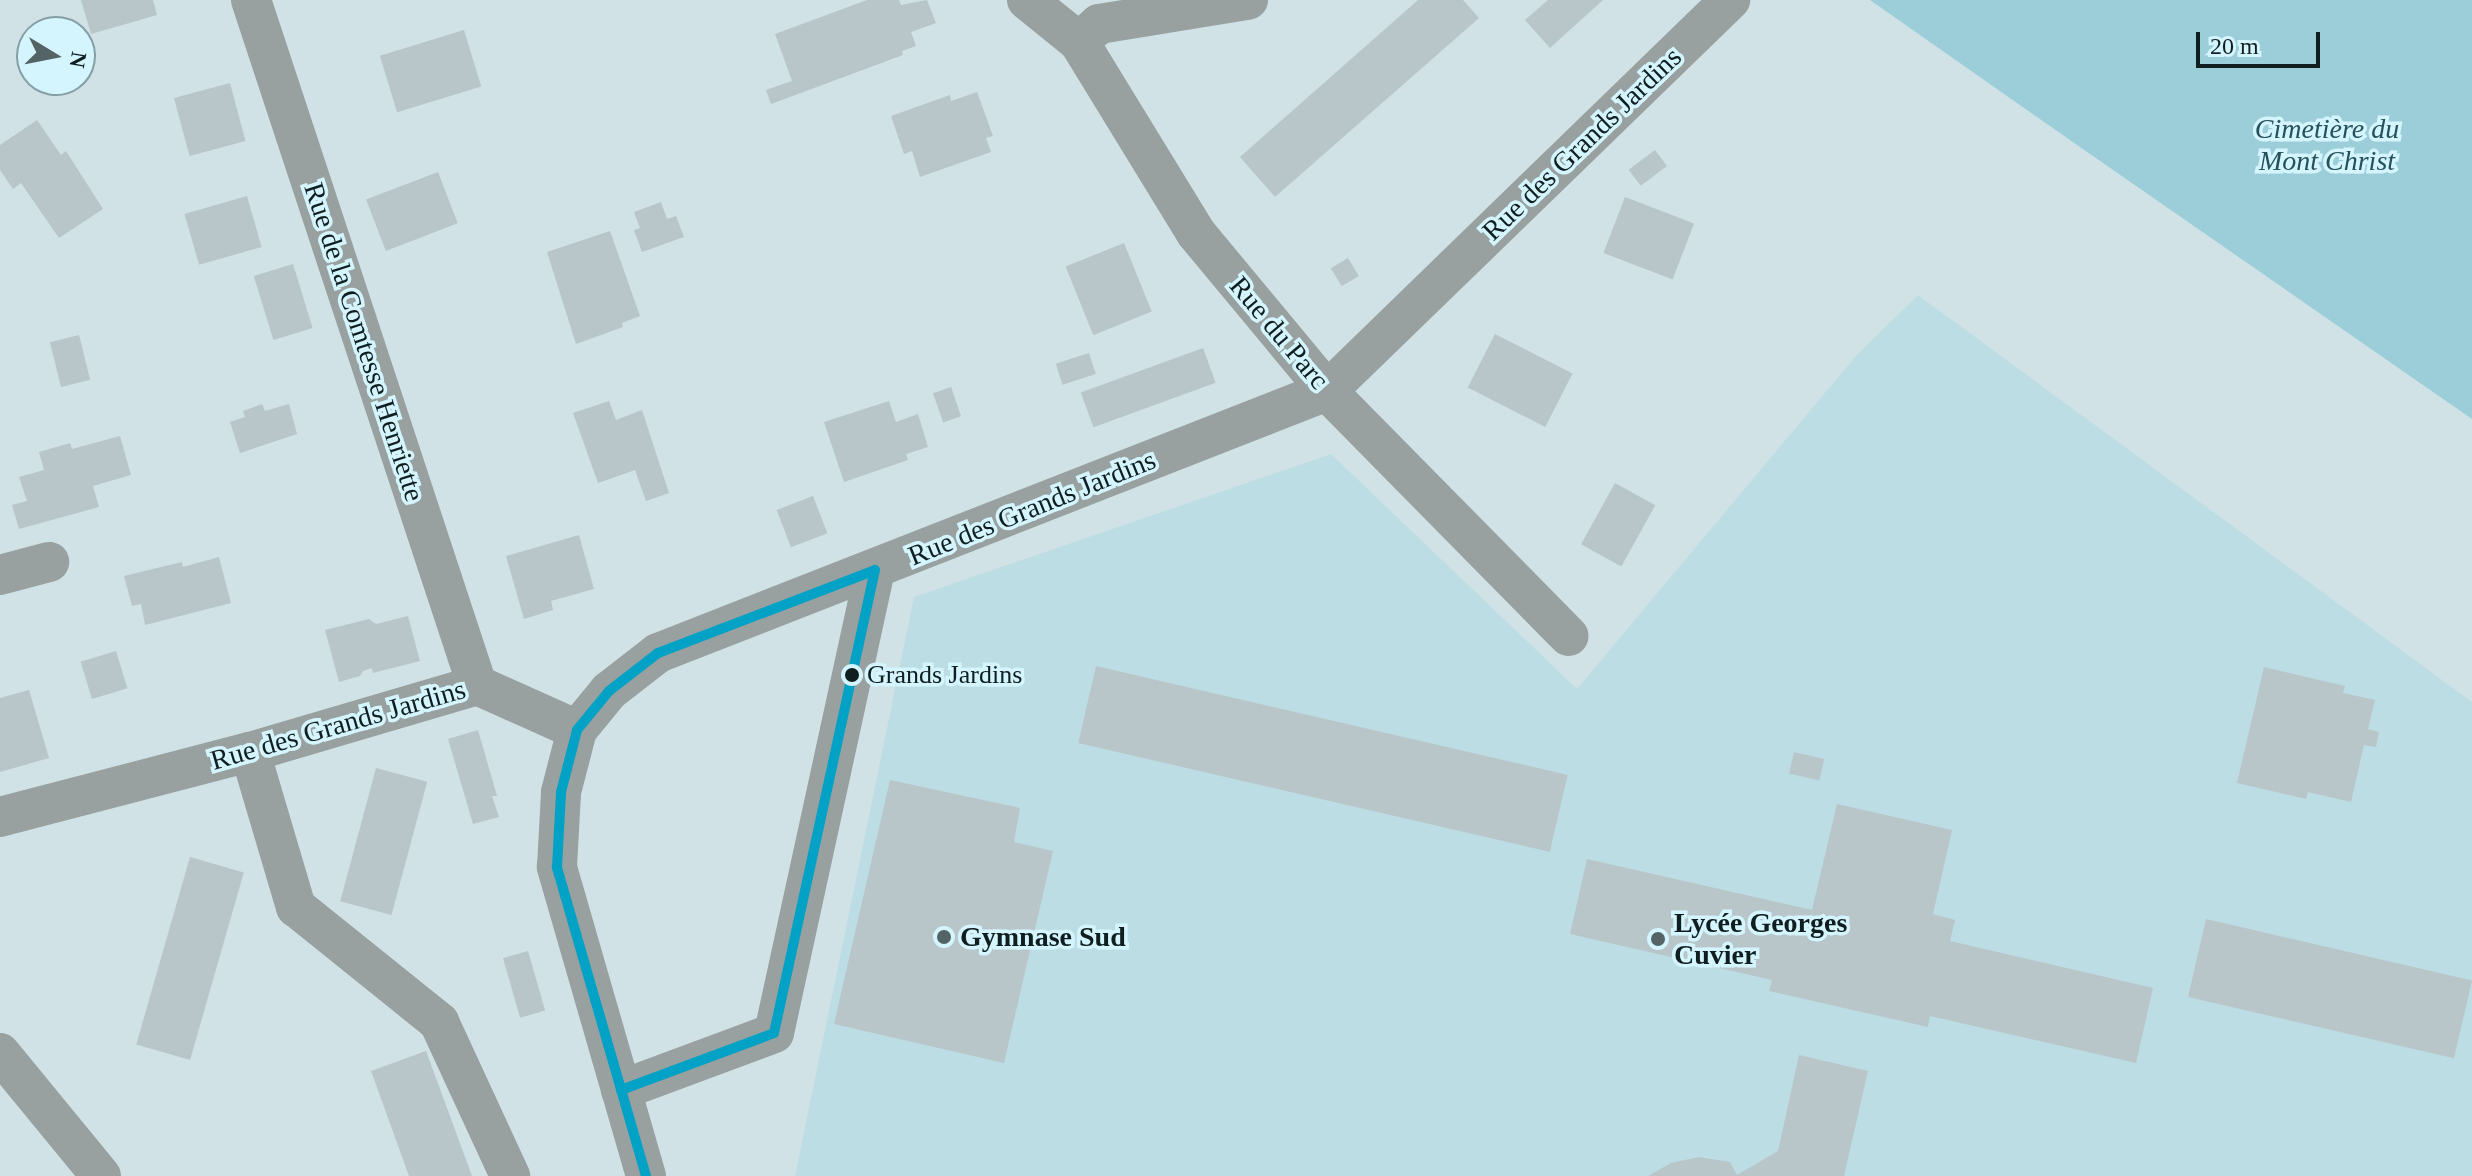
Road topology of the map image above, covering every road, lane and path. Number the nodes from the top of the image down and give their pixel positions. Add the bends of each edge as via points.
1 (251, 0) edge
2 (1027, 0) edge
3 (1248, 0) edge
4 (1730, 0) edge
5 (1079, 42) junction
6 (1327, 391) junction
7 (49, 562) dead end
8 (875, 570) junction
9 (0, 575) edge
10 (1569, 636) dead end
11 (477, 685) junction
12 (577, 730) junction
13 (250, 752) junction
14 (0, 817) edge
15 (0, 1053) edge
16 (621, 1090) junction
17 (101, 1176) edge
18 (510, 1176) edge
19 (646, 1176) edge

1 - 11 street, Rue de la Comtesse Henriette
2 - 5 street, Rue du Parc
3 - 5 street via 1099,24
4 - 6 street, Rue des Grands Jardins
5 - 6 street, Rue du Parc via 1196,233
6 - 8 street, Rue des Grands Jardins
6 - 10 street, Rue du Parc
7 - 9 street
8 - 12 street, Rue des Grands Jardins via 658,653 609,691
8 - 16 street via 774,1033
11 - 12 street, Rue des Grands Jardins
11 - 13 street, Rue des Grands Jardins
12 - 16 street via 561,792 557,867
13 - 14 street, Rue des Grands Jardins
13 - 18 street via 296,907 439,1022
15 - 17 street
16 - 19 street

